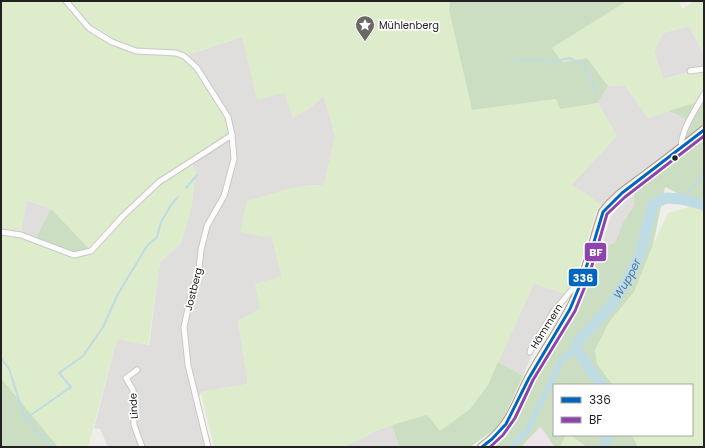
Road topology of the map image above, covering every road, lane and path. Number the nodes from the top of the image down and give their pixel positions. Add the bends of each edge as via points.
1 (66, 1) edge
2 (704, 69) edge
3 (690, 71) dead end
4 (704, 94) edge
5 (704, 130) edge
6 (232, 135) junction
7 (681, 149) junction
8 (1, 232) edge
9 (581, 285) junction
10 (530, 352) dead end
11 (136, 370) dead end
12 (142, 447) edge
13 (208, 447) edge
14 (482, 447) edge

1 - 6 street, Jostberg via 90,28 112,42 136,51 176,53 184,56 197,68 228,117
2 - 3 street
4 - 7 street via 683,134
5 - 7 main road
6 - 8 street via 159,182 123,216 91,252 74,255 21,235
6 - 13 street, Jostberg via 234,159 224,196 207,226 184,327 188,365
7 - 9 main road via 628,188 606,208 598,225
9 - 10 street, Hämmern via 576,285 554,311
9 - 14 main road via 529,378 508,422
11 - 12 street, Linde via 126,378 133,390 134,425

